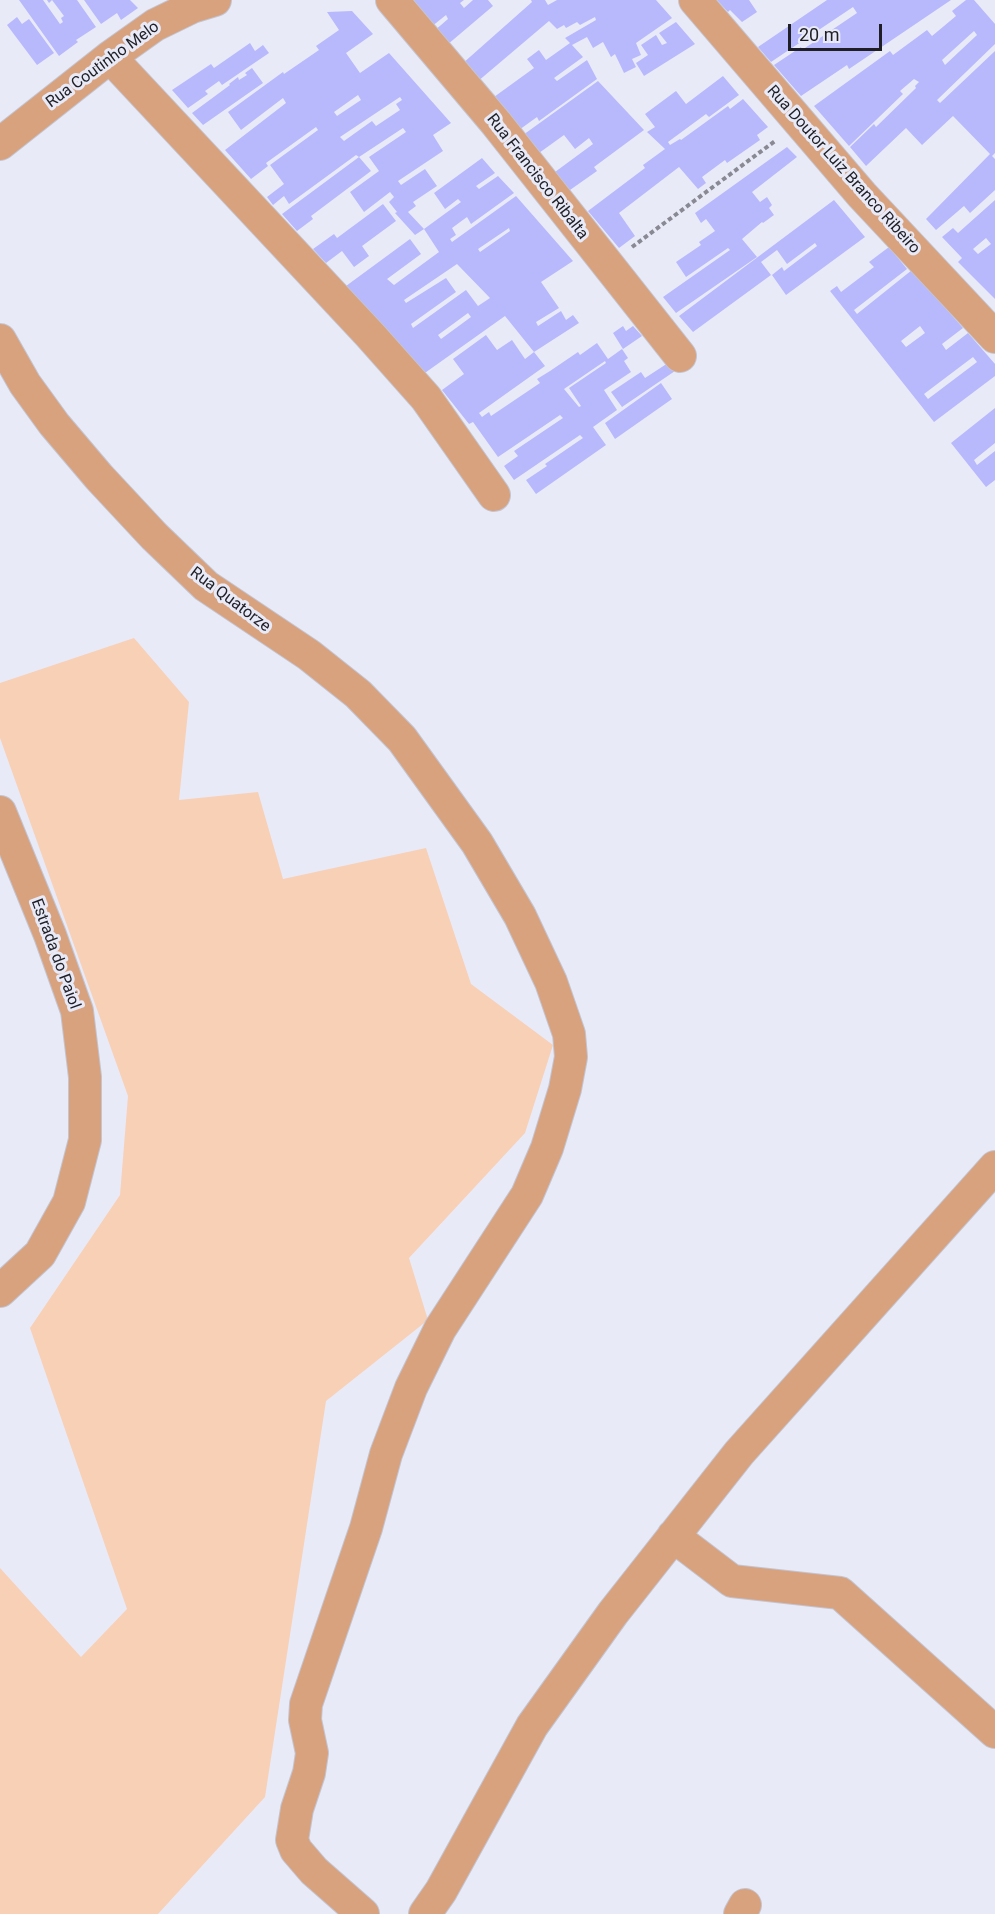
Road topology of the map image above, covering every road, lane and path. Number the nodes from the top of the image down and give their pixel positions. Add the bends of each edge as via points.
1 (215, 0) edge
2 (392, 0) edge
3 (695, 0) edge
4 (110, 57) junction
5 (799, 123) junction
6 (0, 144) edge
7 (607, 266) junction
8 (995, 337) edge
9 (0, 340) edge
10 (680, 356) dead end
11 (494, 495) dead end
12 (0, 812) edge
13 (995, 1167) edge
14 (0, 1291) edge
15 (674, 1536) junction
16 (995, 1731) edge
17 (363, 1914) edge
18 (425, 1914) edge

1 - 4 street, Rua Coutinho Melo via 155,25
2 - 7 street, Rua Francisco Ribalta via 496,123
3 - 5 street, Rua Doutor Luiz Branco Ribeiro
4 - 6 street, Rua Coutinho Melo
4 - 11 street via 426,398
5 - 7 path
5 - 8 street, Rua Doutor Luiz Branco Ribeiro
7 - 10 street, Rua Francisco Ribalta
9 - 17 street, Rua Quatorze via 54,424 154,536 206,586 358,694 402,739 477,843 520,916 551,982 568,1034 571,1057 547,1148 527,1195 440,1329 411,1388 306,1704 304,1720 312,1753 292,1839 314,1871
12 - 14 street, Estrada do Paiol via 77,1011 86,1077 85,1140 69,1202 40,1254
13 - 15 street via 740,1452
15 - 16 street via 732,1581 840,1593
15 - 18 street via 532,1726 441,1892

